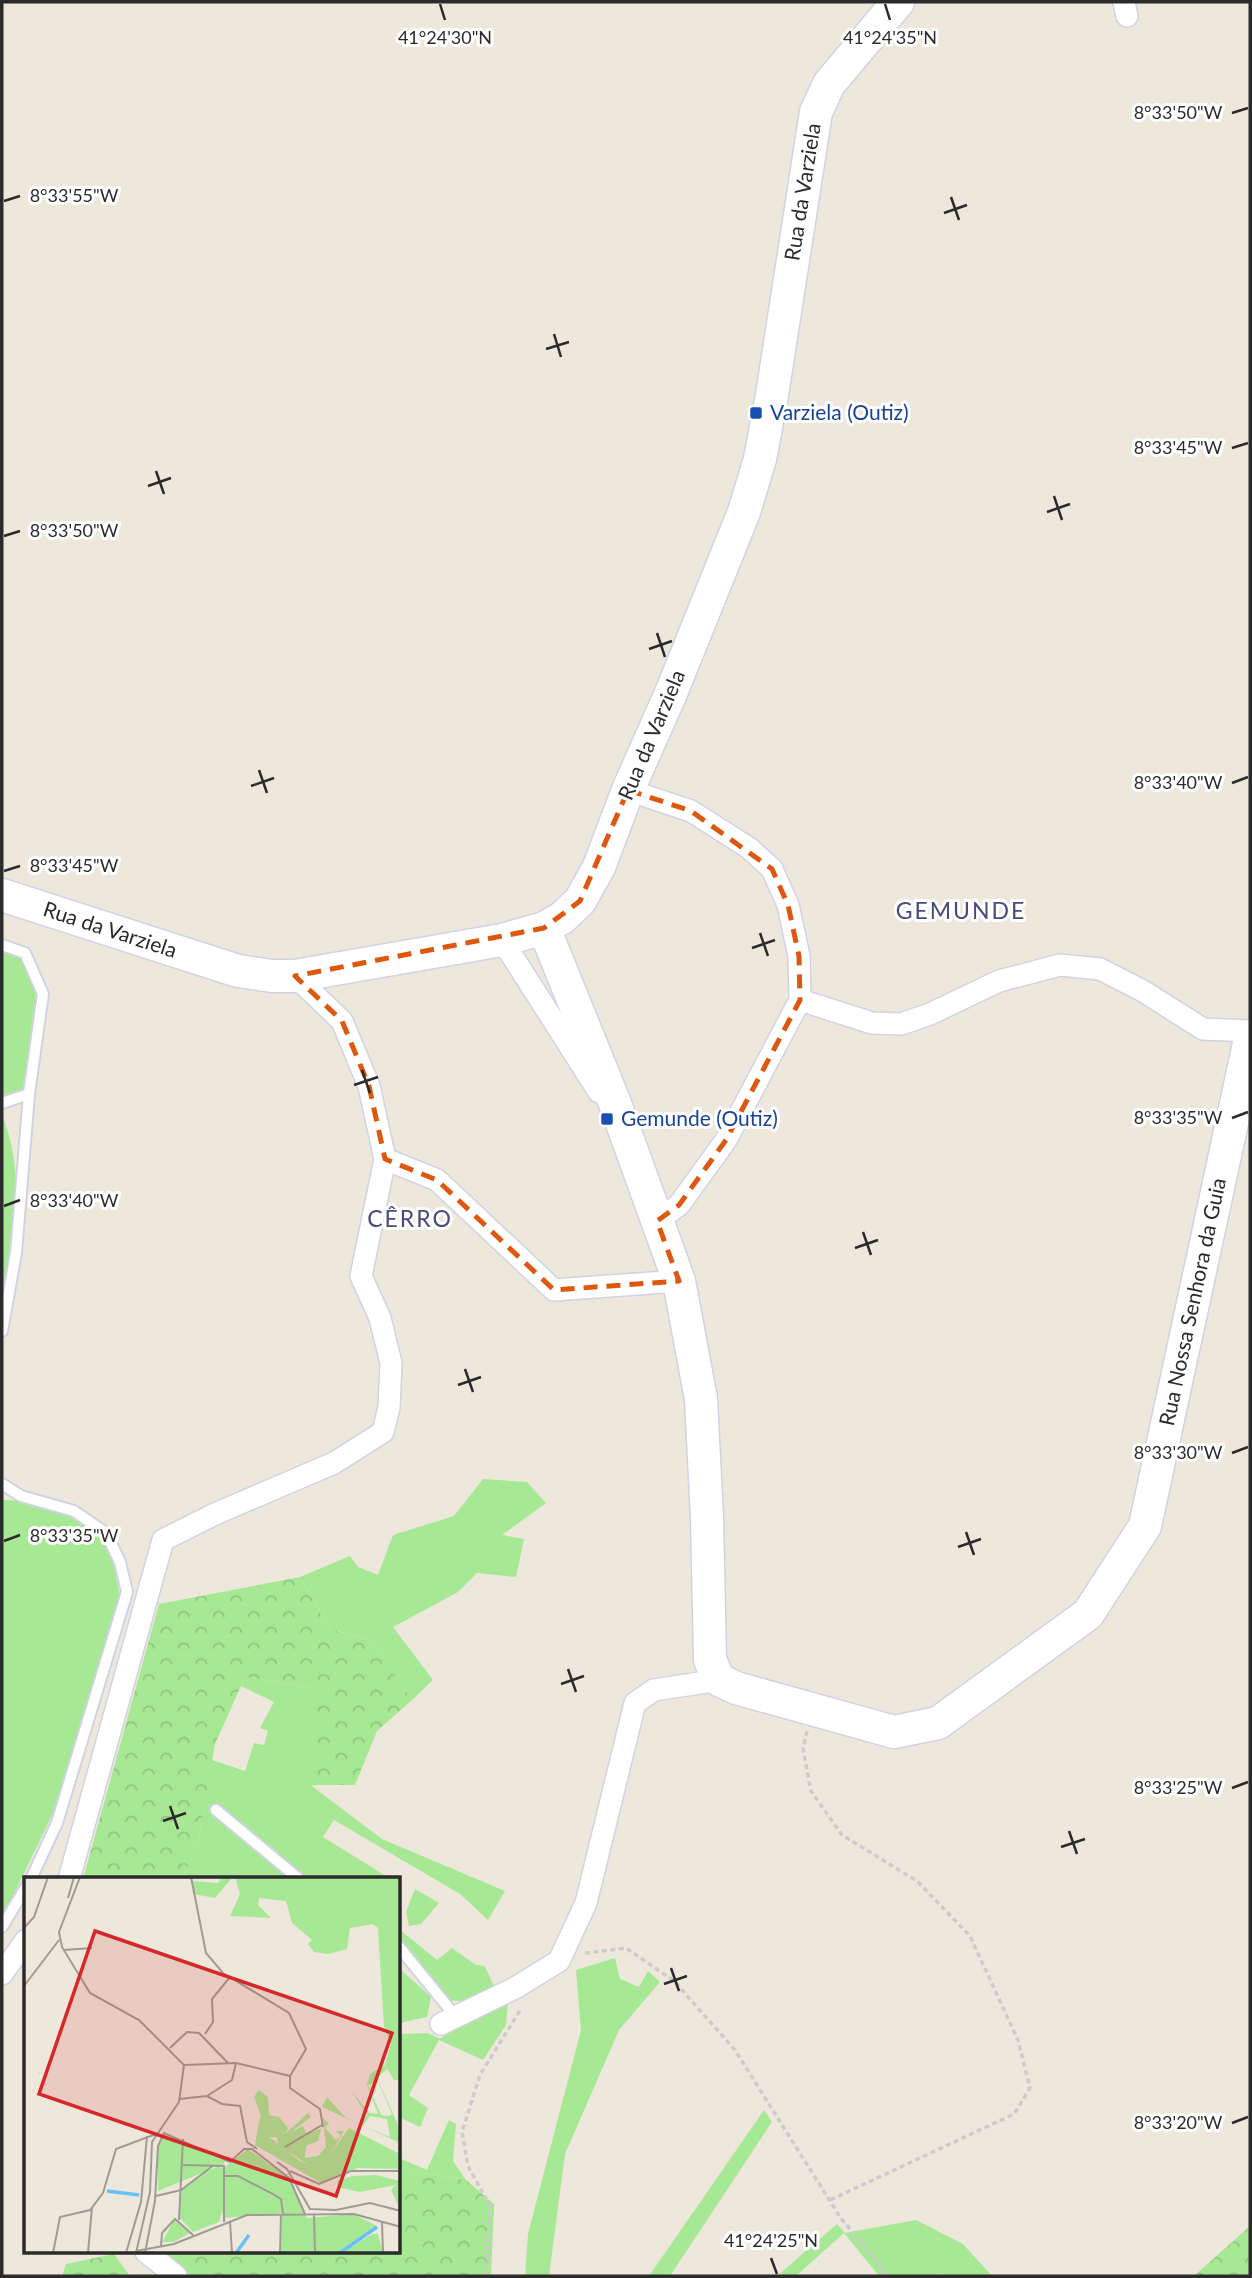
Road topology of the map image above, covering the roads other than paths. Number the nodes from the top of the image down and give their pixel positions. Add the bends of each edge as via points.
1 (898, 2) edge
2 (628, 790) junction
3 (2, 895) edge
4 (544, 928) junction
5 (502, 940) junction
6 (2, 945) edge
7 (295, 976) junction
8 (800, 1000) junction
9 (1250, 1031) edge
10 (1250, 1039) edge
11 (29, 1094) junction
12 (614, 1101) junction
13 (2, 1103) edge
14 (385, 1159) junction
15 (657, 1221) junction
16 (679, 1280) junction
17 (2, 1331) edge
18 (2, 1484) edge
19 (719, 1680) junction
20 (216, 1810) dead end
21 (32, 1877) edge
22 (70, 1877) edge
23 (297, 1877) edge
24 (24, 1890) edge
25 (2, 1927) edge
26 (24, 1943) edge
27 (401, 1950) edge
28 (2, 1974) edge
29 (449, 2020) joint
30 (148, 2254) edge
31 (176, 2276) edge

1 - 2 street, Rua da Varziela via 837,74 816,112 760,459 744,512
2 - 4 street, Rua da Varziela via 599,867 580,901
2 - 8 street via 691,811 749,848 772,869 788,905 799,956
3 - 7 street, Rua da Varziela via 238,971
4 - 5 street, Rua da Varziela
4 - 12 street
5 - 7 street, Rua da Varziela
5 - 12 street via 603,1100
6 - 11 lane via 25,953 43,994
7 - 14 street via 342,1021 369,1086
8 - 9 street via 872,1023 901,1024 999,981 1060,965 1100,969 1203,1029
8 - 15 street via 726,1140 679,1205
10 - 19 street, Rua Nossa Senhora da Guia via 1145,1526 1088,1614 939,1723 894,1732
11 - 13 lane
11 - 17 lane via 16,1253
12 - 15 street
14 - 16 street via 437,1180 554,1290
14 - 22 street via 361,1276 380,1318 391,1363 390,1407 383,1432 334,1463 163,1540
15 - 16 street
16 - 19 street via 701,1399 708,1517 708,1638 710,1660
18 - 21 lane via 21,1496 74,1511 106,1533 127,1592 57,1823
19 - 29 street via 654,1690 635,1703 586,1903 559,1961
20 - 23 lane
24 - 25 lane
26 - 28 street
27 - 29 lane
30 - 31 street

